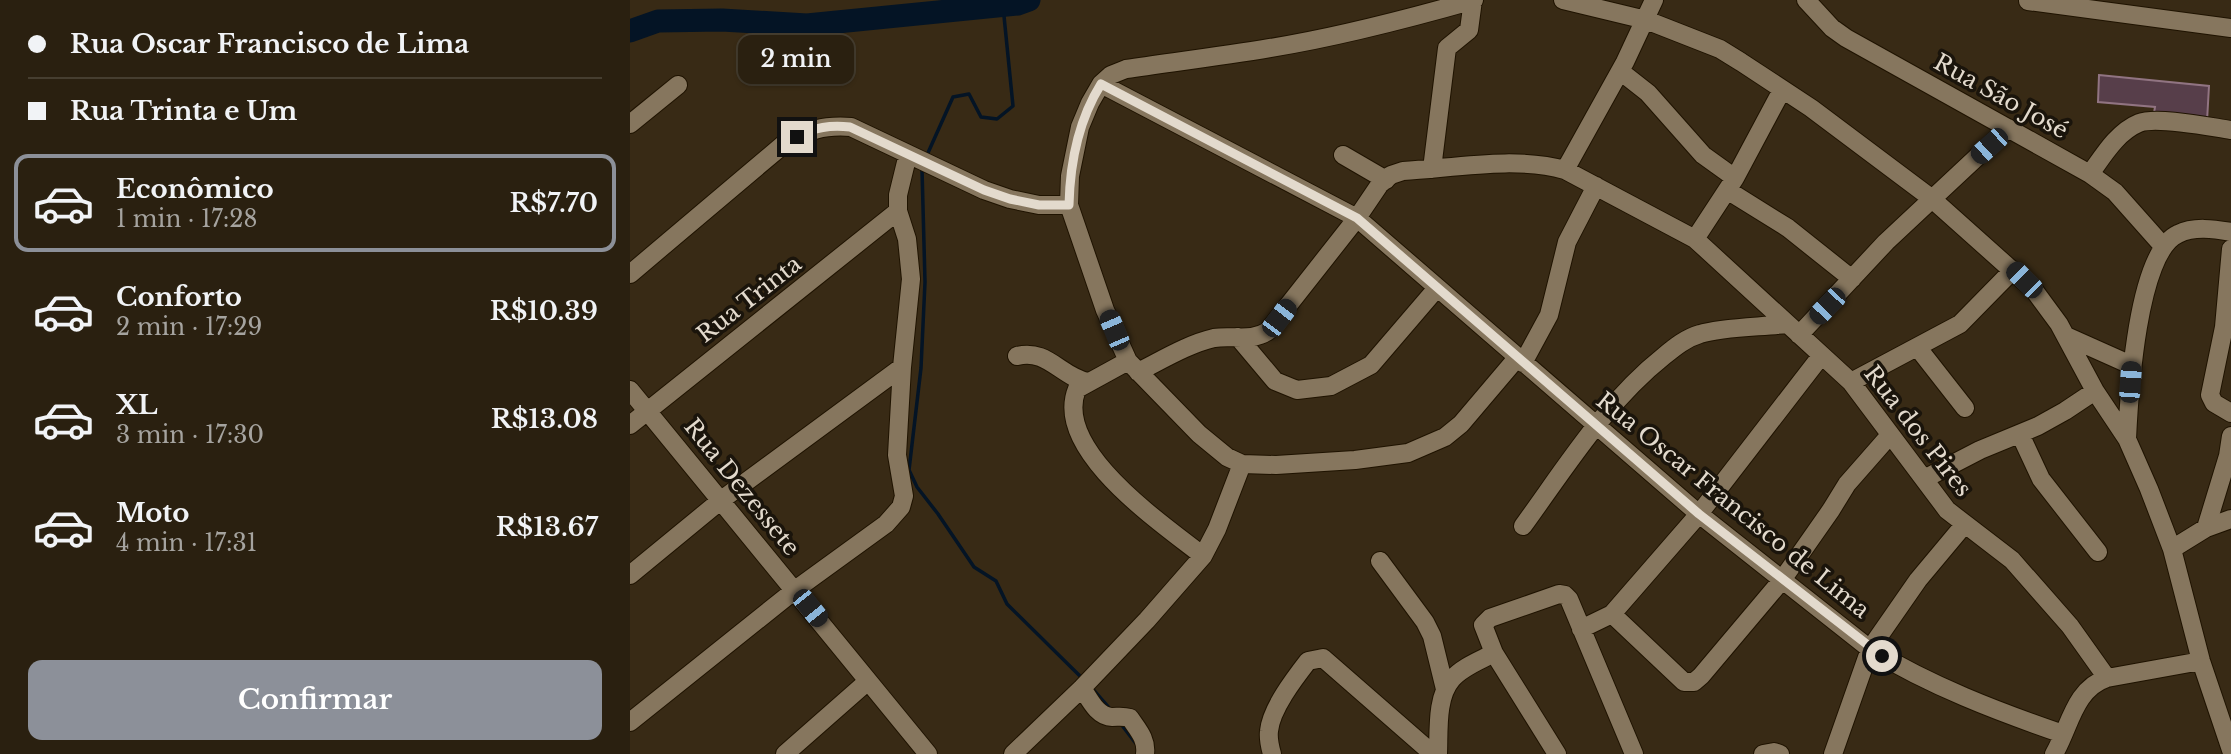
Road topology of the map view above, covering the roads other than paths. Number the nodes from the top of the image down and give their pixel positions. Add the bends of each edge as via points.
1 (1473, 0) edge
2 (1563, 0) edge
3 (1654, 0) edge
4 (1806, 0) edge
5 (2028, 1) edge
6 (2094, 5) edge
7 (1646, 20) junction
8 (2231, 28) edge
9 (1620, 71) junction
10 (1101, 84) junction
11 (678, 85) dead end
12 (1782, 90) junction
13 (630, 124) edge
14 (2008, 128) junction
15 (2231, 130) edge
16 (1343, 155) dead end
17 (920, 159) junction
18 (1432, 169) junction
19 (1564, 170) junction
20 (2090, 174) junction
21 (1385, 180) junction
22 (1731, 184) junction
23 (1596, 186) junction
24 (1931, 198) junction
25 (1069, 205) junction
26 (898, 211) junction
27 (1357, 218) junction
28 (2231, 232) edge
29 (1695, 239) junction
30 (2163, 246) junction
31 (2231, 249) edge
32 (2013, 270) junction
33 (630, 274) edge
34 (1852, 279) junction
35 (1437, 288) junction
36 (2228, 328) edge
37 (1793, 330) junction
38 (2066, 336) junction
39 (1238, 337) junction
40 (1918, 348) junction
41 (1017, 356) dead end
42 (1821, 356) junction
43 (1520, 361) junction
44 (2131, 365) junction
45 (1133, 367) junction
46 (902, 368) junction
47 (1088, 382) junction
48 (1851, 382) junction
49 (630, 390) edge
50 (2095, 391) junction
51 (1965, 408) dead end
52 (647, 411) junction
53 (2231, 414) edge
54 (630, 425) edge
55 (1597, 425) junction
56 (2020, 434) junction
57 (1890, 435) junction
58 (2231, 436) edge
59 (2127, 439) junction
60 (1242, 464) junction
61 (1923, 479) junction
62 (720, 500) junction
63 (1699, 514) junction
64 (2231, 519) edge
65 (1964, 525) junction
66 (1523, 526) dead end
67 (2206, 528) junction
68 (2172, 549) junction
69 (2098, 552) dead end
70 (1203, 556) junction
71 (1380, 561) dead end
72 (630, 575) edge
73 (1782, 580) junction
74 (795, 590) junction
75 (1612, 614) junction
76 (1581, 628) junction
77 (1870, 649) junction
78 (1494, 653) junction
79 (2201, 661) junction
80 (2107, 678) junction
81 (868, 681) junction
82 (1086, 684) junction
83 (1445, 689) junction
84 (630, 722) edge
85 (2062, 747) edge
86 (2231, 750) edge
87 (785, 754) edge
88 (928, 754) edge
89 (1013, 754) edge
90 (1145, 754) edge
91 (1272, 754) edge
92 (1435, 754) edge
93 (1557, 754) edge
94 (1633, 754) edge
95 (1763, 754) edge
96 (1780, 754) edge
97 (1833, 754) edge

1 - 10 street via 1271,48 1126,69
1 - 18 street via 1469,30 1447,48
2 - 7 street
3 - 7 street
4 - 14 street, Rua São José via 1846,38
5 - 6 street
6 - 8 street
7 - 9 street
7 - 12 street via 1720,49
9 - 19 street
9 - 22 street via 1655,100
10 - 25 street via 1080,127
10 - 27 street, Rua Oscar Francisco de Lima
11 - 13 street
12 - 22 street
12 - 24 street
14 - 20 street, Rua São José
14 - 24 street
15 - 20 street via 2160,121 2138,123 2112,144
16 - 21 street
17 - 25 street via 1010,199
17 - 26 street via 898,195
17 - 33 street via 850,127 810,130 784,144
18 - 19 street, Rua dos Pires via 1523,163
18 - 21 street, Rua dos Pires via 1403,171
19 - 23 street, Rua dos Pires
20 - 30 street, Rua São José via 2115,192
21 - 27 street
22 - 29 street
22 - 34 street
23 - 29 street, Rua dos Pires
23 - 43 street via 1567,242 1549,315
24 - 32 street
24 - 34 street
25 - 45 street via 1105,310
26 - 46 street via 908,239 911,279
26 - 52 street, Rua Trinta
27 - 35 street, Rua Oscar Francisco de Lima
27 - 39 street via 1268,331 1254,338
28 - 30 street via 2192,230 2176,234
29 - 37 street, Rua dos Pires
30 - 44 street via 2149,280
31 - 36 street
32 - 38 street via 2034,290
32 - 40 street via 1960,324
34 - 37 street
35 - 39 street via 1371,365 1331,386 1297,390 1275,381
35 - 43 street, Rua Oscar Francisco de Lima
36 - 53 street via 2210,395
37 - 42 street, Rua dos Pires
37 - 55 street via 1704,332 1688,338 1626,390
38 - 44 street
38 - 50 street
39 - 45 street via 1215,338
40 - 48 street
40 - 51 street
41 - 47 street via 1034,354
42 - 48 street, Rua dos Pires
42 - 63 street
43 - 55 street, Rua Oscar Francisco de Lima
43 - 60 street via 1461,424 1445,437 1408,453 1342,461
44 - 59 street
45 - 47 street
45 - 60 street via 1199,433
46 - 62 street
46 - 74 street via 897,456 901,507 886,524
47 - 70 street via 1077,389 1073,404 1088,449 1109,478
48 - 57 street, Rua dos Pires
49 - 52 street, Rua Dezessete
50 - 56 street
50 - 59 street
52 - 54 street, Rua Trinta
52 - 62 street, Rua Dezessete
55 - 63 street, Rua Oscar Francisco de Lima
55 - 66 street
56 - 61 street
56 - 69 street via 2041,479
57 - 61 street, Rua dos Pires
57 - 73 street via 1847,484
58 - 67 street
59 - 68 street
60 - 70 street
61 - 65 street, Rua dos Pires
62 - 72 street
62 - 74 street, Rua Dezessete
63 - 73 street, Rua Oscar Francisco de Lima
63 - 75 street
64 - 67 street
65 - 77 street
65 - 80 street, Rua dos Pires via 2012,560 2070,626
67 - 68 street
68 - 79 street
70 - 82 street
71 - 83 street via 1425,622
73 - 75 street via 1702,676 1689,684
73 - 77 street, Rua Oscar Francisco de Lima
74 - 81 street, Rua Dezessete
74 - 84 street
75 - 76 street
76 - 78 street via 1569,599 1553,595 1485,621 1484,631
76 - 94 street
77 - 85 street, Rua Oscar Francisco de Lima
77 - 97 street
78 - 83 street via 1458,673
78 - 93 street
79 - 80 street
79 - 86 street
80 - 85 street via 2087,688
81 - 87 street
81 - 88 street, Rua Dezessete
82 - 89 street
82 - 90 street via 1100,713 1130,718 1142,735
83 - 92 street
91 - 92 street via 1271,717 1308,661 1323,658
95 - 96 street

